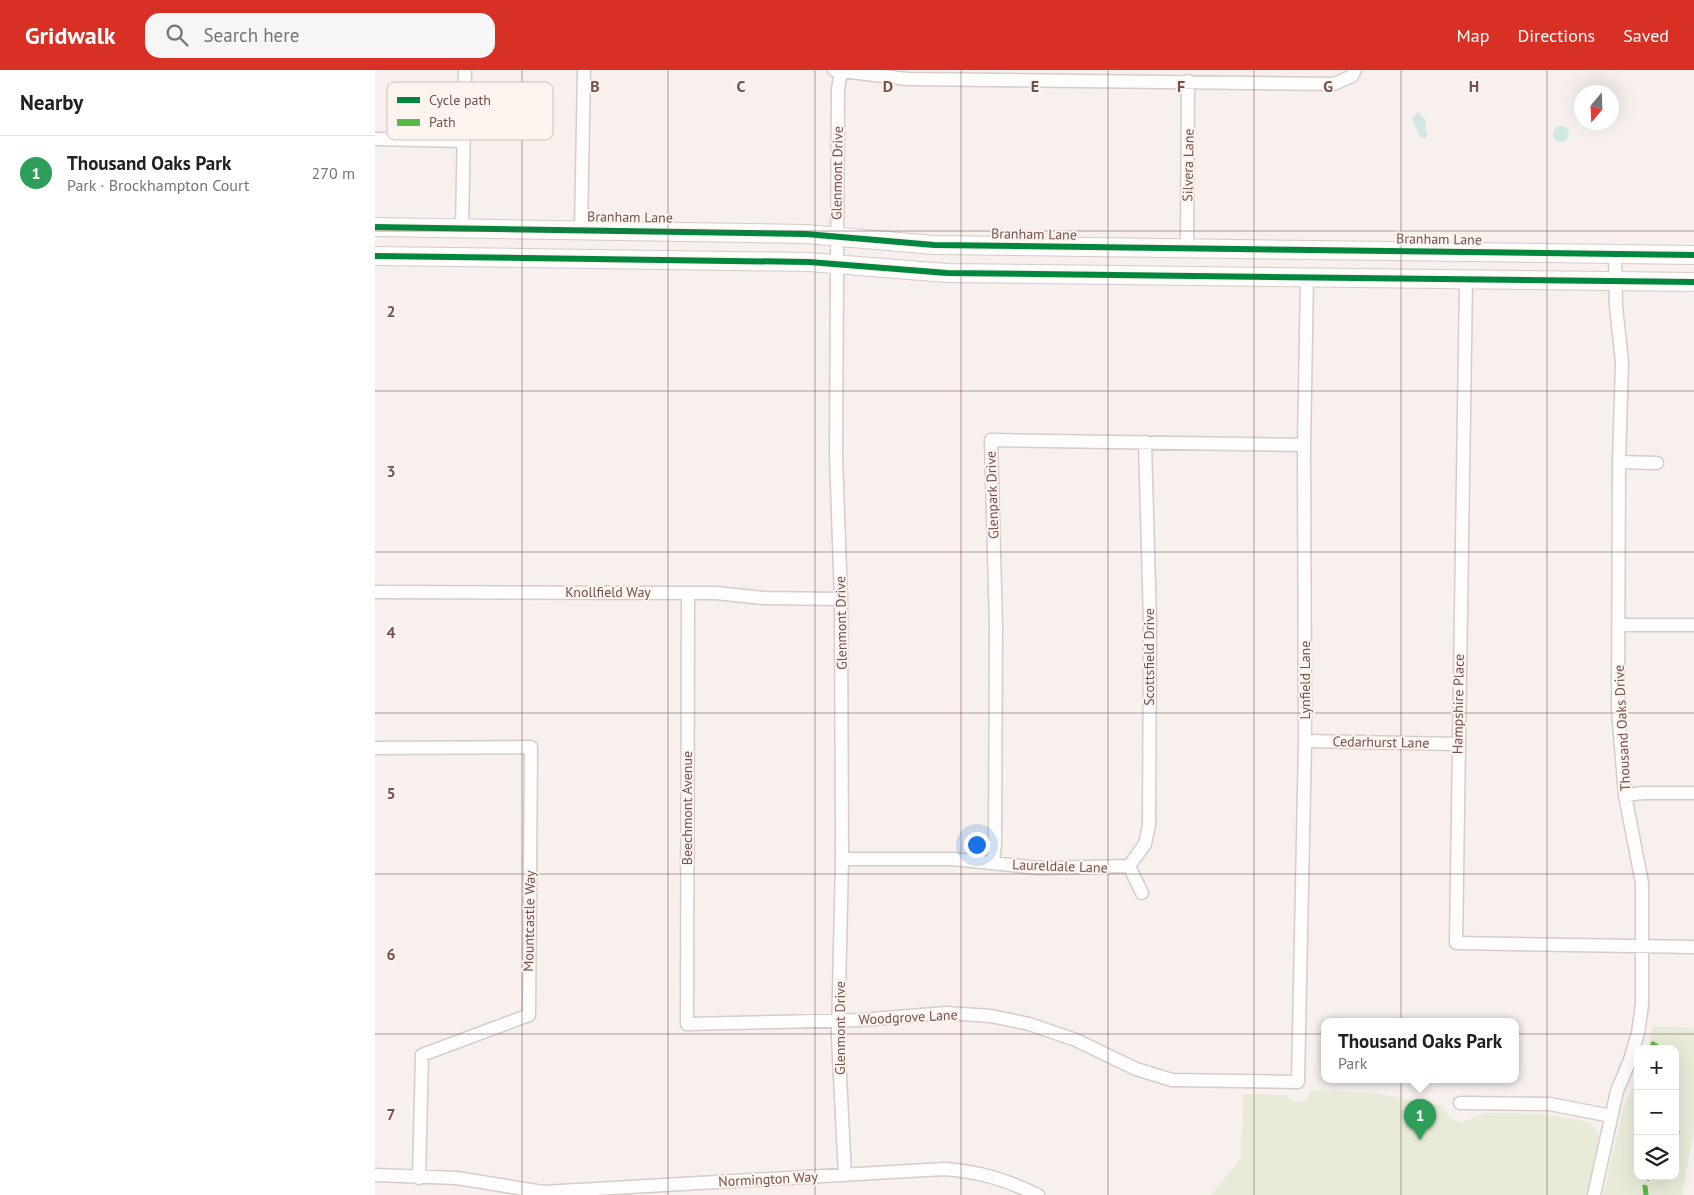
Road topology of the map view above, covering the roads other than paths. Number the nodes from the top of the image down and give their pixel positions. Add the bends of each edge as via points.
1 (584, 70) edge
2 (838, 71) edge
3 (1354, 73) edge
4 (907, 74) edge
5 (1188, 81) junction
6 (463, 140) edge
7 (375, 227) edge
8 (462, 228) junction
9 (581, 229) junction
10 (837, 236) junction
11 (1187, 249) junction
12 (1308, 250) junction
13 (1615, 254) junction
14 (1694, 255) edge
15 (375, 256) edge
16 (837, 264) junction
17 (1307, 278) junction
18 (1466, 279) junction
19 (1616, 282) junction
20 (1694, 282) edge
21 (1145, 442) junction
22 (1304, 445) junction
23 (1619, 462) junction
24 (1657, 463) dead end
25 (375, 592) edge
26 (688, 593) junction
27 (841, 599) junction
28 (1618, 625) junction
29 (1694, 625) edge
30 (1305, 741) junction
31 (1457, 744) junction
32 (375, 748) edge
33 (1694, 793) edge
34 (1625, 796) junction
35 (842, 859) junction
36 (993, 862) junction
37 (1129, 866) junction
38 (1142, 893) dead end
39 (1643, 946) junction
40 (1694, 947) edge
41 (838, 1020) junction
42 (687, 1024) joint
43 (1298, 1082) joint
44 (1460, 1103) dead end
45 (1611, 1116) junction
46 (845, 1174) junction
47 (375, 1175) edge
48 (419, 1178) junction
49 (627, 1191) edge
50 (1038, 1195) edge
51 (1594, 1195) edge

1 - 9 street
2 - 4 street
2 - 10 street, Glenmont Drive
3 - 5 street via 1334,84
4 - 5 street
5 - 11 street, Silvera Lane
6 - 8 street
7 - 8 main road, Branham Lane
8 - 9 main road, Branham Lane
9 - 10 main road, Branham Lane
10 - 11 main road, Branham Lane via 934,245
10 - 16 street, Glenmont Drive
11 - 12 main road, Branham Lane
12 - 13 main road, Branham Lane
12 - 17 main road
13 - 14 main road, Branham Lane
13 - 19 street, Thousand Oaks Drive
15 - 16 main road via 710,259
16 - 17 main road via 947,273
16 - 27 street, Glenmont Drive via 836,455
17 - 18 main road
17 - 22 street, Lynfield Lane
18 - 19 main road
18 - 31 street, Hampshire Place
19 - 20 main road
19 - 23 street, Thousand Oaks Drive via 1622,362
21 - 22 street, Glenpark Drive
21 - 36 street, Glenpark Drive via 991,440 996,628
21 - 37 street, Scottsfield Drive via 1150,622 1149,825 1145,844
22 - 30 street, Lynfield Lane
23 - 24 street
23 - 28 street, Thousand Oaks Drive
25 - 26 street, Knollfield Way
26 - 27 street, Knollfield Way
26 - 42 street, Beechmont Avenue
27 - 35 street, Glenmont Drive
28 - 29 street
28 - 34 street, Thousand Oaks Drive via 1618,710
30 - 31 street, Cedarhurst Lane
30 - 43 street, Lynfield Lane
31 - 39 street, Hampshire Place via 1456,943
32 - 48 street, Mountcastle Way via 531,747 529,1015 422,1055
33 - 34 street
34 - 39 street, Thousand Oaks Drive via 1642,883
35 - 36 street, Laureldale Lane
35 - 41 street, Glenmont Drive
36 - 37 street, Laureldale Lane via 1039,868
37 - 38 street
39 - 40 street
39 - 45 street, Thousand Oaks Drive via 1638,1033
41 - 42 street, Woodgrove Lane
41 - 43 street, Woodgrove Lane via 946,1013 991,1016 1029,1024 1076,1040 1136,1069 1172,1080
41 - 46 street, Glenmont Drive
44 - 45 street via 1549,1104
45 - 51 street, Thousand Oaks Drive
46 - 49 street, Normington Way
46 - 50 street, Normington Way via 944,1169 981,1172
47 - 48 street, Normington Way
48 - 49 street, Normington Way via 457,1178 543,1192

